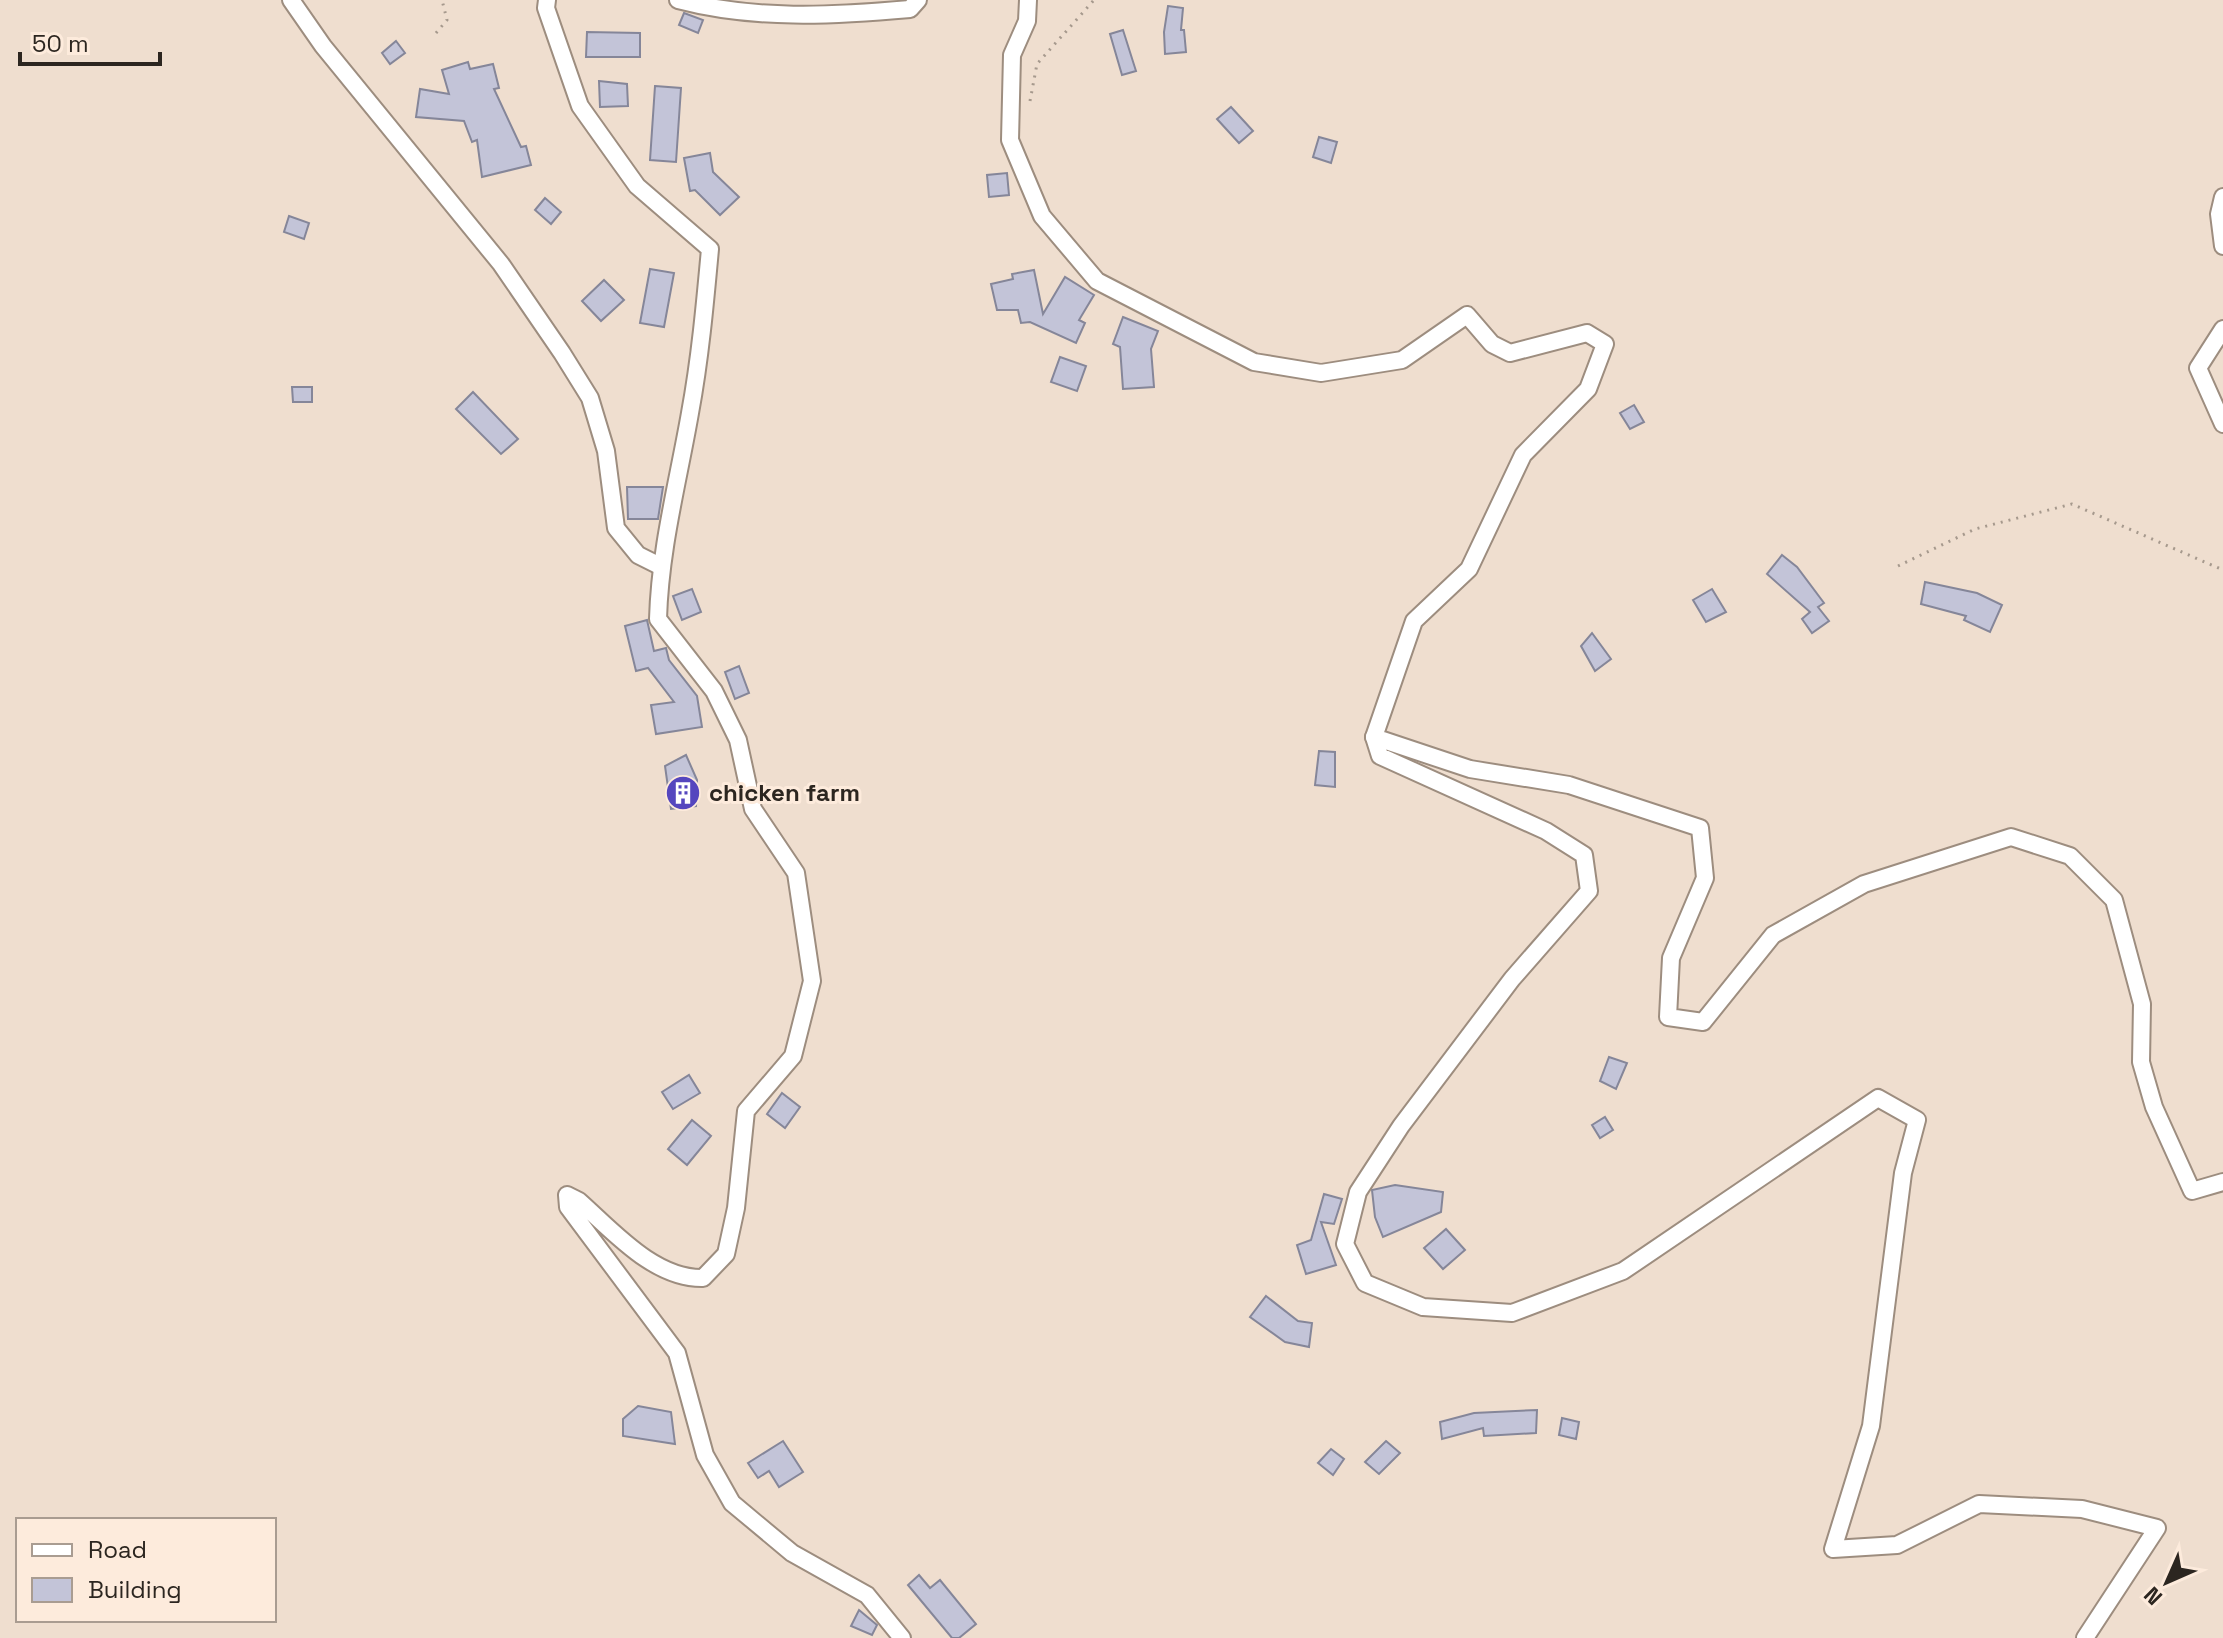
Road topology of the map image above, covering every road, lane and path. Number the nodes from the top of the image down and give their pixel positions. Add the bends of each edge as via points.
1 (291, 0) edge
2 (442, 0) edge
3 (547, 0) edge
4 (678, 0) edge
5 (918, 0) edge
6 (1028, 0) edge
7 (1094, 0) edge
8 (436, 33) dead end
9 (1029, 105) dead end
10 (2223, 197) edge
11 (2223, 246) edge
12 (2223, 329) edge
13 (2223, 424) edge
14 (660, 566) junction
15 (1898, 566) dead end
16 (2223, 570) edge
17 (1374, 737) junction
18 (2223, 1182) edge
19 (902, 1638) edge
20 (2085, 1638) edge

1 - 14 street via 501,264 562,353 590,398 606,451 616,528 638,555
2 - 8 path via 447,20
3 - 14 street via 580,106 637,186 710,249 690,414
4 - 5 street via 817,18 910,9
6 - 17 street via 1027,21 1012,55 1010,140 1042,216 1097,281 1254,362 1321,373 1402,360 1467,315 1492,344 1510,353 1587,333 1605,344 1588,389 1523,455 1469,569 1414,621
7 - 9 path via 1037,64
10 - 11 street
12 - 13 street via 2198,368
14 - 19 street via 658,619 714,691 738,740 753,809 796,873 812,981 793,1056 746,1111 726,1254 703,1278 686,1279 661,1269 567,1195 568,1207 677,1353 705,1455 732,1503 792,1553 867,1595
15 - 16 path via 1975,529 2072,504
17 - 18 street via 1470,769 1569,785 1700,828 1705,878 1671,958 1668,1017 1703,1022 1773,935 1864,884 2011,837 2070,856 2114,900 2142,1004 2141,1062 2154,1107 2192,1191
17 - 20 street via 1380,756 1546,831 1584,855 1589,891 1512,979 1358,1192 1345,1244 1365,1283 1423,1307 1512,1313 1623,1271 1878,1098 1917,1120 1903,1173 1871,1426 1833,1549 1897,1545 1979,1504 2082,1509 2157,1528

